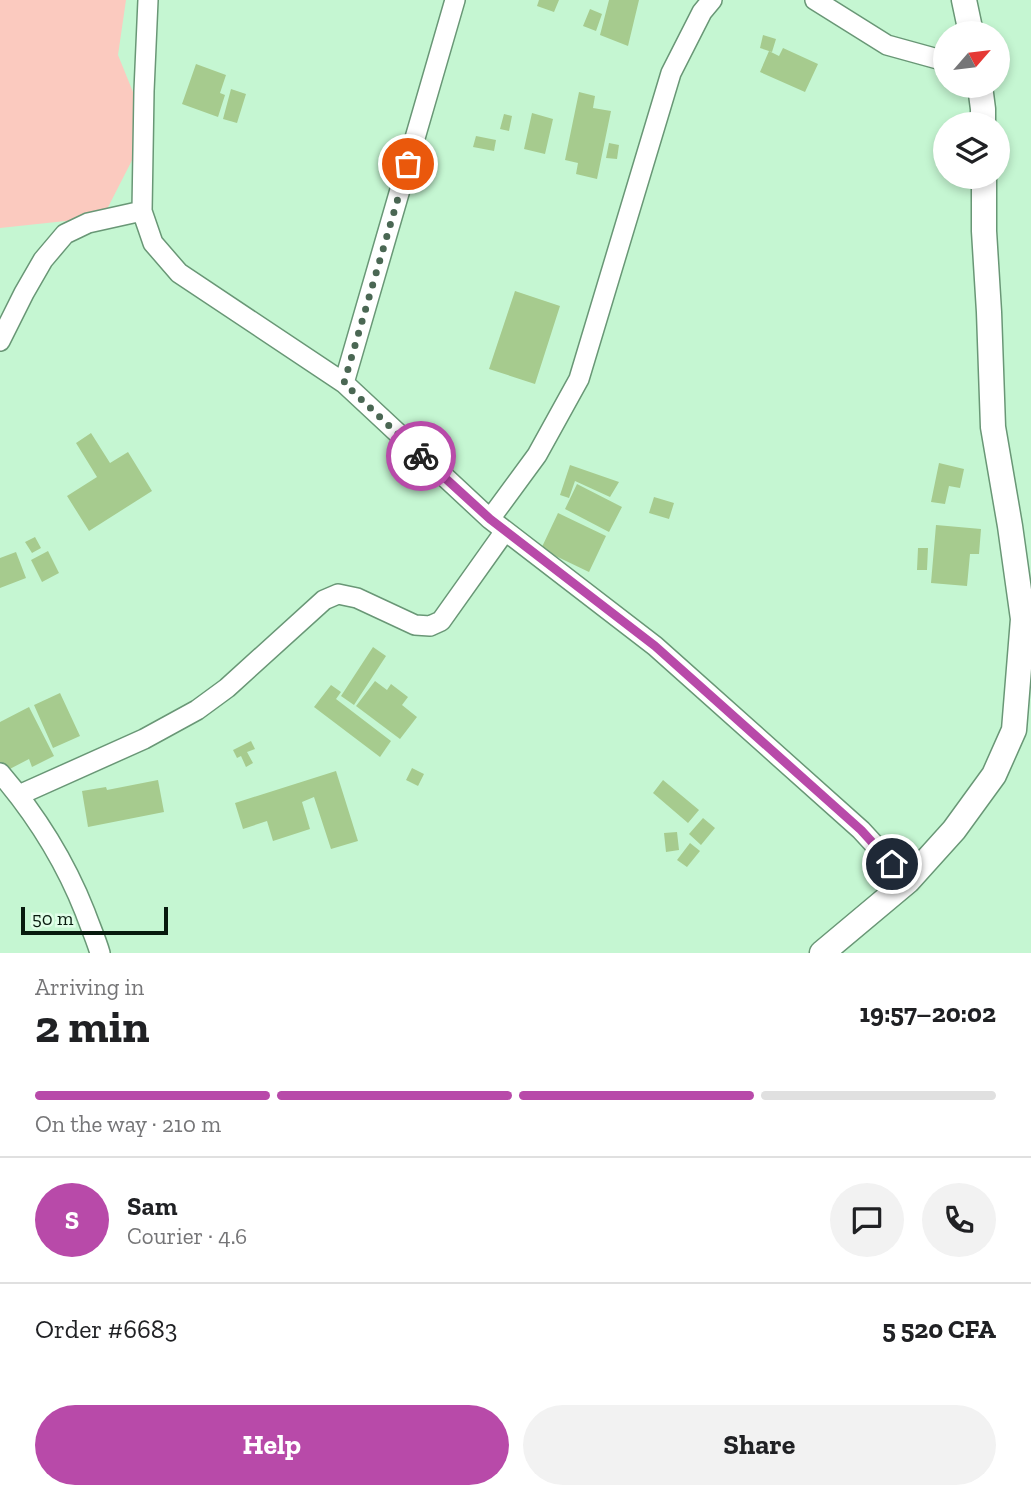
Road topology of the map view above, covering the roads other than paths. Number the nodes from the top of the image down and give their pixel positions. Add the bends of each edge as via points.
1 (148, 0) edge
2 (455, 0) edge
3 (712, 0) edge
4 (815, 0) edge
5 (964, 0) edge
6 (968, 21) edge
7 (933, 58) edge
8 (984, 189) edge
9 (142, 211) junction
10 (0, 341) edge
11 (344, 383) junction
12 (497, 525) junction
13 (0, 773) edge
14 (19, 794) junction
15 (908, 881) junction
16 (100, 953) edge
17 (821, 953) edge

1 - 9 street
2 - 11 street
3 - 12 street via 671,73 579,379
4 - 7 street via 887,45
5 - 6 street
8 - 15 street via 993,427 1023,619 1014,730 994,775 954,830
9 - 10 street via 88,223 65,234 43,260
9 - 11 street via 153,243 179,274
11 - 12 street
12 - 14 street via 441,621 415,625 338,594 324,600 197,710 144,739
12 - 15 street via 655,646 861,830
13 - 14 street
14 - 16 street via 76,889
15 - 17 street

